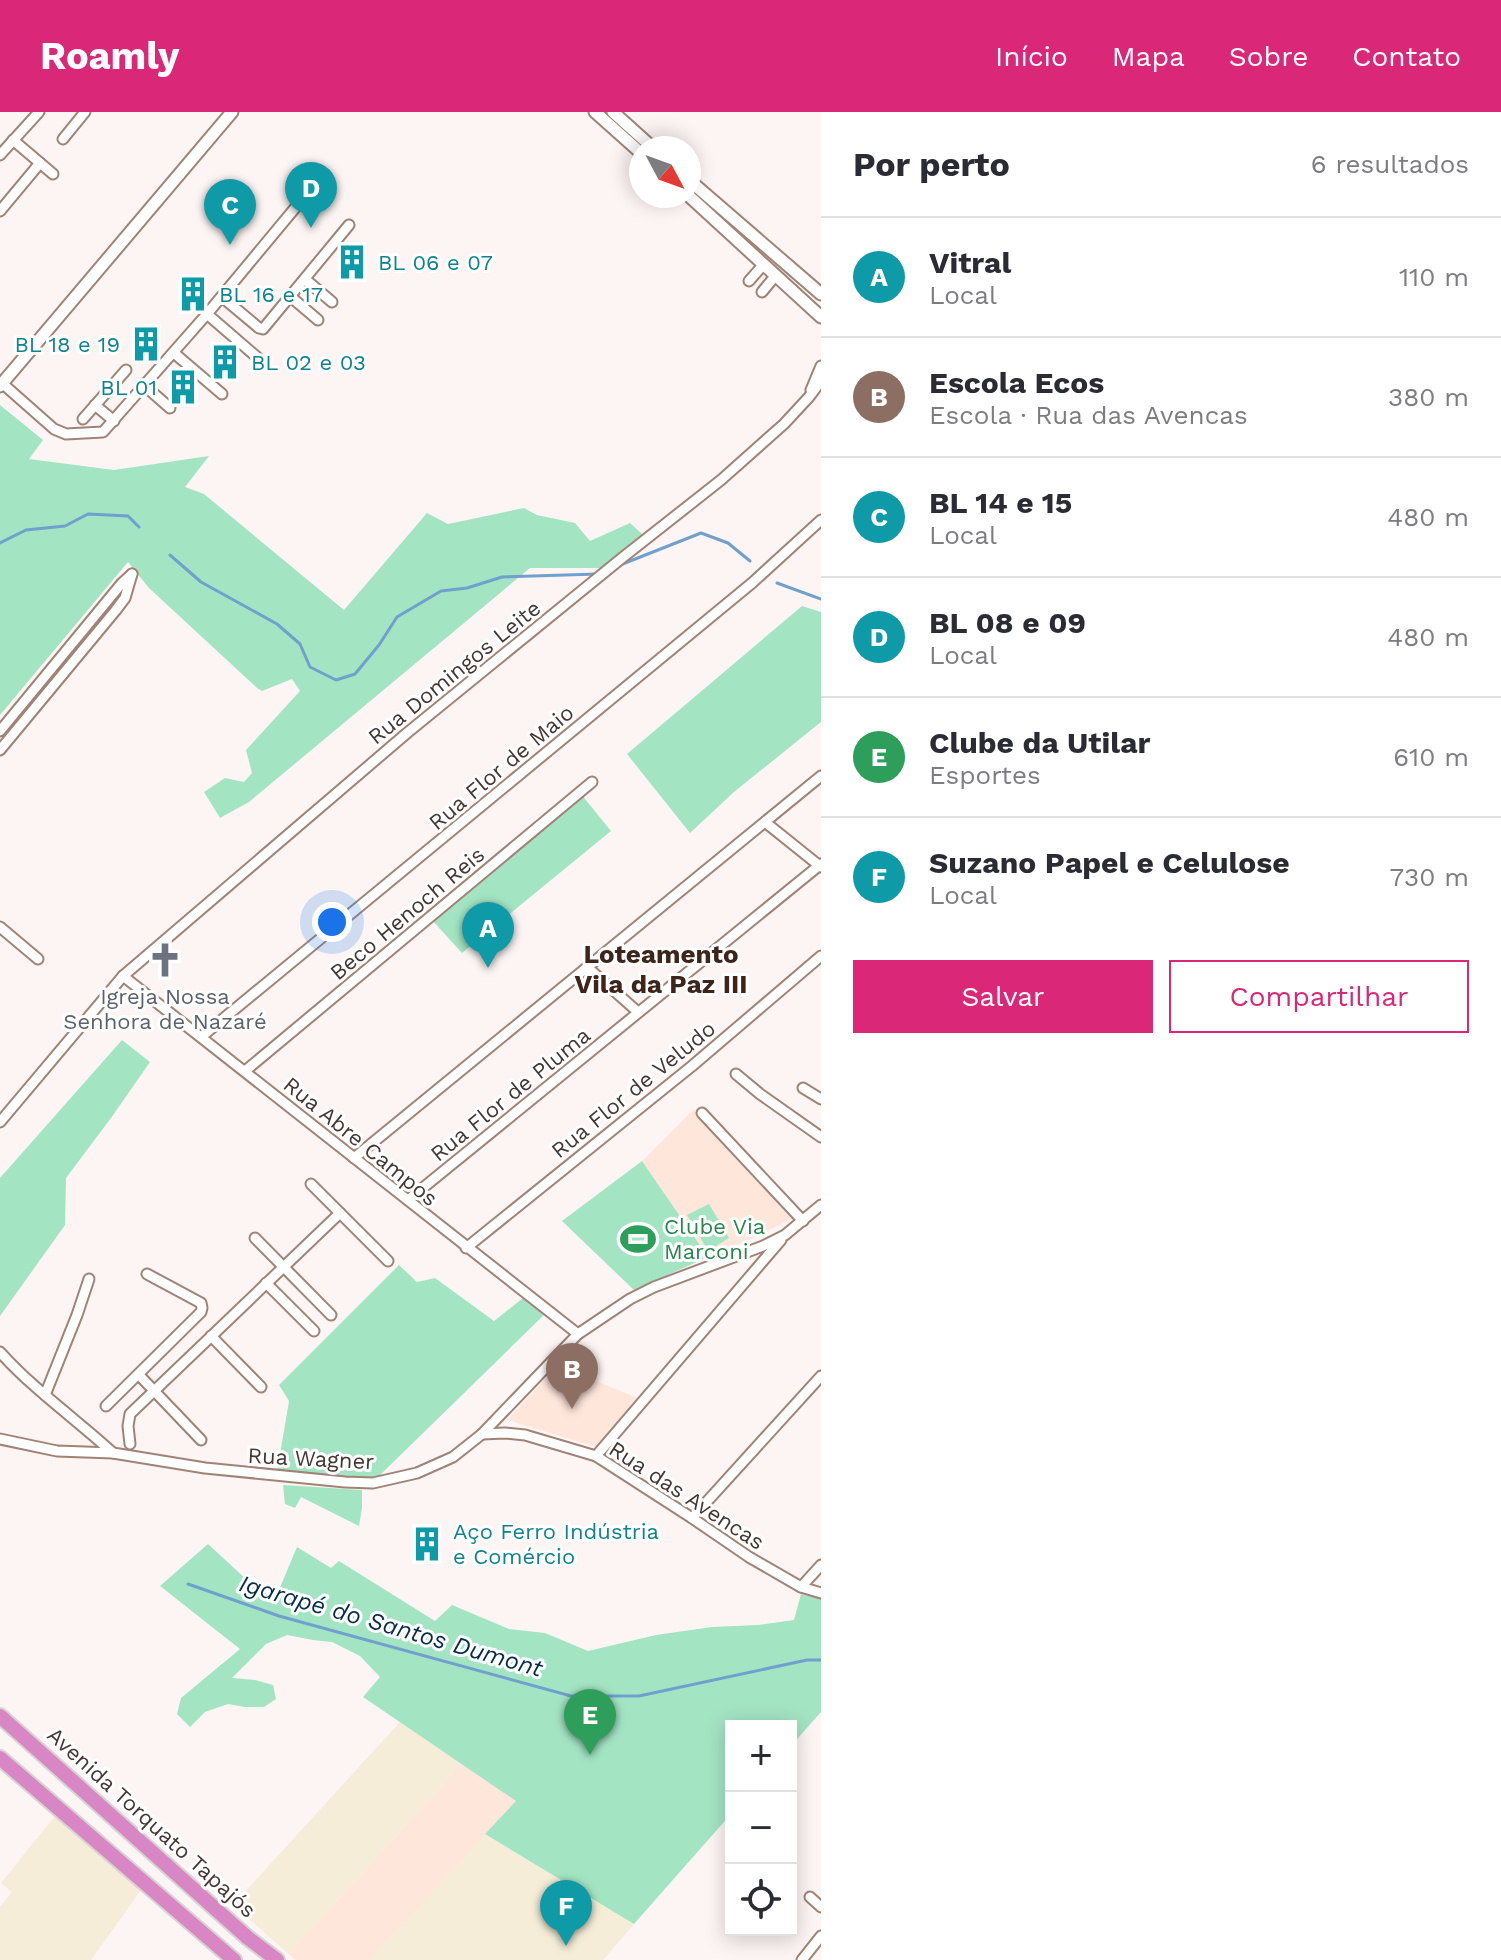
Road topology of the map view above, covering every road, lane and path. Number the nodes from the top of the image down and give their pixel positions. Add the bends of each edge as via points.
1 (39, 112) edge
2 (85, 112) edge
3 (232, 112) edge
4 (595, 112) edge
5 (613, 112) edge
6 (640, 136) edge
7 (63, 139) dead end
8 (13, 140) junction
9 (629, 142) edge
10 (0, 155) edge
11 (40, 163) junction
12 (53, 174) dead end
13 (310, 190) dead end
14 (701, 190) edge
15 (701, 207) edge
16 (0, 211) edge
17 (349, 225) dead end
18 (764, 264) junction
19 (776, 275) junction
20 (305, 279) junction
21 (749, 281) dead end
22 (762, 292) dead end
23 (821, 294) edge
24 (222, 297) junction
25 (291, 297) junction
26 (332, 302) dead end
27 (207, 314) junction
28 (821, 317) edge
29 (318, 320) dead end
30 (174, 353) junction
31 (258, 358) dead end
32 (821, 366) edge
33 (126, 370) dead end
34 (1, 385) edge
35 (145, 386) junction
36 (816, 389) edge
37 (222, 394) dead end
38 (95, 405) junction
39 (170, 408) dead end
40 (83, 419) dead end
41 (114, 421) junction
42 (821, 520) edge
43 (0, 731) edge
44 (0, 750) edge
45 (821, 776) edge
46 (592, 782) dead end
47 (765, 822) junction
48 (820, 866) edge
49 (0, 927) edge
50 (821, 956) edge
51 (38, 959) dead end
52 (587, 967) junction
53 (123, 976) junction
54 (638, 1012) junction
55 (201, 1037) junction
56 (245, 1071) junction
57 (736, 1074) dead end
58 (803, 1088) dead end
59 (821, 1099) edge
60 (702, 1113) dead end
61 (0, 1122) edge
62 (821, 1137) edge
63 (354, 1158) junction
64 (311, 1184) dead end
65 (408, 1200) junction
66 (819, 1210) edge
67 (340, 1213) junction
68 (803, 1221) junction
69 (785, 1235) junction
70 (255, 1238) dead end
71 (466, 1248) junction
72 (388, 1261) dead end
73 (283, 1267) junction
74 (147, 1274) dead end
75 (89, 1279) dead end
76 (266, 1283) junction
77 (331, 1315) dead end
78 (314, 1331) dead end
79 (578, 1334) junction
80 (211, 1336) junction
81 (0, 1352) edge
82 (139, 1375) junction
83 (821, 1376) edge
84 (261, 1387) dead end
85 (154, 1391) junction
86 (45, 1395) junction
87 (106, 1406) dead end
88 (482, 1434) junction
89 (0, 1439) edge
90 (201, 1440) dead end
91 (130, 1444) dead end
92 (113, 1453) junction
93 (596, 1456) junction
94 (692, 1518) junction
95 (821, 1565) edge
96 (801, 1587) junction
97 (821, 1593) edge
98 (0, 1716) edge
99 (0, 1758) edge
100 (810, 1897) dead end
101 (821, 1907) edge
102 (821, 1936) edge
103 (248, 1938) junction
104 (234, 1960) edge
105 (268, 1960) edge
106 (277, 1960) edge
107 (802, 1960) edge

1 - 8 street
2 - 7 street
3 - 34 street
4 - 9 street
5 - 6 street
8 - 10 street
8 - 11 street
11 - 12 street
11 - 16 street
13 - 24 street
14 - 23 street
15 - 18 street
17 - 20 street
18 - 19 street
18 - 21 street
19 - 22 street
19 - 28 street
20 - 25 street
20 - 26 street
24 - 25 street via 261,329
24 - 27 street
25 - 29 street
27 - 30 street
27 - 31 street
30 - 35 street
30 - 37 street
32 - 36 street, Rua Domingos Leite
33 - 38 street
34 - 41 street via 62,433 98,434
35 - 39 street
35 - 41 street
36 - 53 street, Rua Domingos Leite via 721,480 407,733
38 - 40 street
38 - 41 street
42 - 55 street, Rua Flor de Maio via 752,583
43 - 44 street via 132,574 125,598
45 - 47 street
46 - 56 street, Beco Henoch Reis
47 - 48 street
47 - 52 street
48 - 54 street, Rua Flor de Pluma
49 - 51 street
50 - 71 street, Rua Flor de Veludo
52 - 54 street
52 - 63 street
53 - 55 street, Rua Abre Campos
53 - 61 street, Rua Domingos Leite
54 - 65 street, Rua Flor de Pluma
55 - 56 street, Rua Abre Campos
56 - 63 street, Rua Abre Campos
57 - 62 street
58 - 59 street
60 - 68 street
63 - 65 street, Rua Abre Campos
64 - 67 street
65 - 71 street, Rua Abre Campos
66 - 68 street, Rua Wagner
67 - 72 street
67 - 73 street
68 - 69 street, Rua Wagner
69 - 79 street, Rua Wagner via 654,1287
69 - 93 street
70 - 73 street
71 - 79 street, Rua Abre Campos
73 - 76 street
73 - 77 street
74 - 82 street via 202,1308
75 - 86 street
76 - 78 street
76 - 80 street
79 - 88 street, Rua Wagner
80 - 84 street
80 - 85 street
81 - 86 street
82 - 85 street
82 - 87 street
83 - 94 street
85 - 90 street
85 - 91 street via 130,1414
86 - 92 street
88 - 92 street, Rua Wagner via 453,1457 417,1473 373,1483 265,1475
88 - 93 street, Rua das Avencas via 525,1435
89 - 92 street, Rua Wagner via 57,1451
93 - 94 street, Rua das Avencas
94 - 96 street, Rua das Avencas
95 - 96 street
96 - 97 street, Rua das Avencas
98 - 103 highway, Avenida Torquato Tapajós
99 - 104 highway
100 - 101 street
102 - 107 street
103 - 105 highway
103 - 106 highway, Avenida Torquato Tapajós

